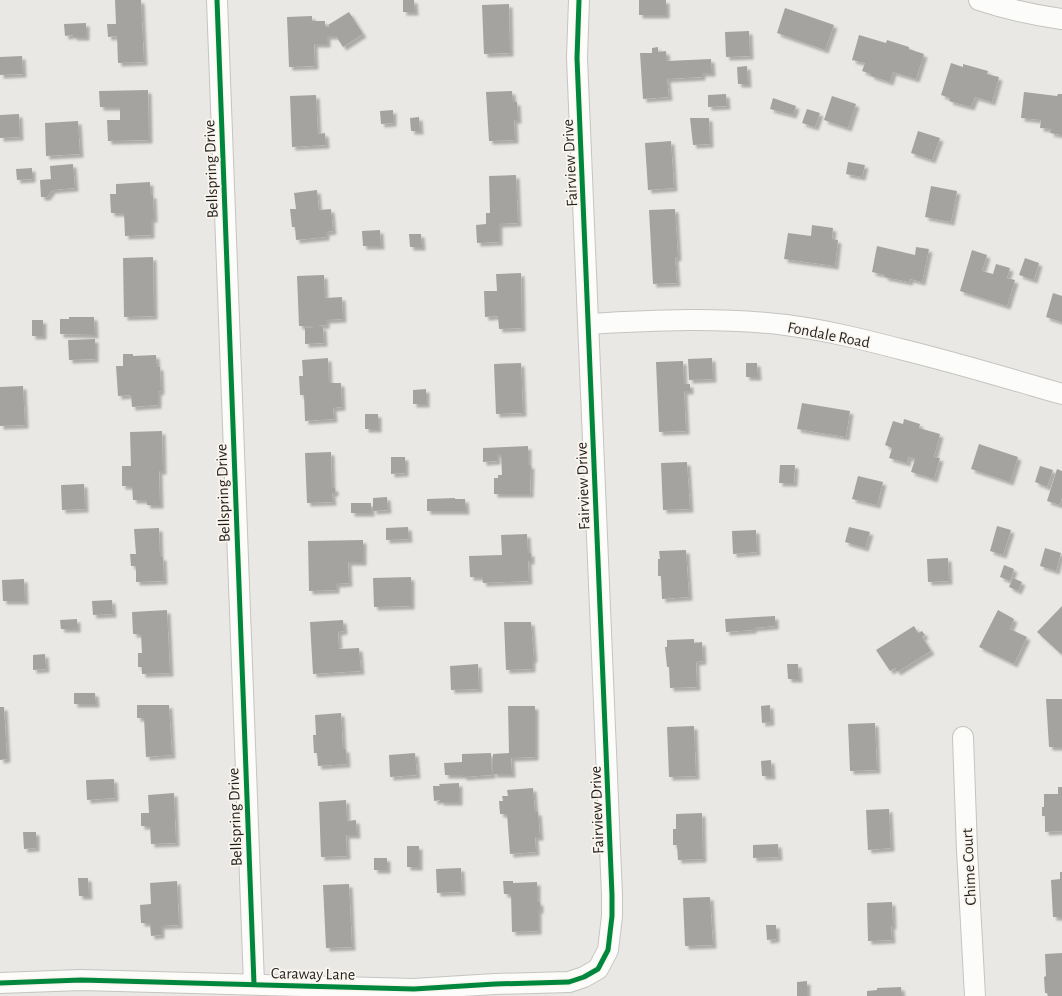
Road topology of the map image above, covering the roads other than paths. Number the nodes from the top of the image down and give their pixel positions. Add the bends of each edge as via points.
1 (217, 0) edge
2 (579, 0) edge
3 (979, 0) edge
4 (1062, 19) edge
5 (589, 324) junction
6 (1062, 394) edge
7 (963, 737) dead end
8 (598, 968) joint
9 (0, 983) edge
10 (254, 984) junction
11 (451, 991) edge
12 (414, 992) edge
13 (975, 996) edge

1 - 10 street, Bellspring Drive
2 - 5 street, Fairview Drive via 577,58
3 - 4 street via 1039,16
5 - 6 street, Fondale Road via 653,320 785,325 842,334 960,364
5 - 8 street, Fairview Drive via 612,895 608,950
7 - 13 street, Chime Court
8 - 11 street, Caraway Lane via 584,977 569,982
9 - 10 street, Caraway Lane via 81,980
10 - 12 street, Caraway Lane
11 - 12 street, Caraway Lane

